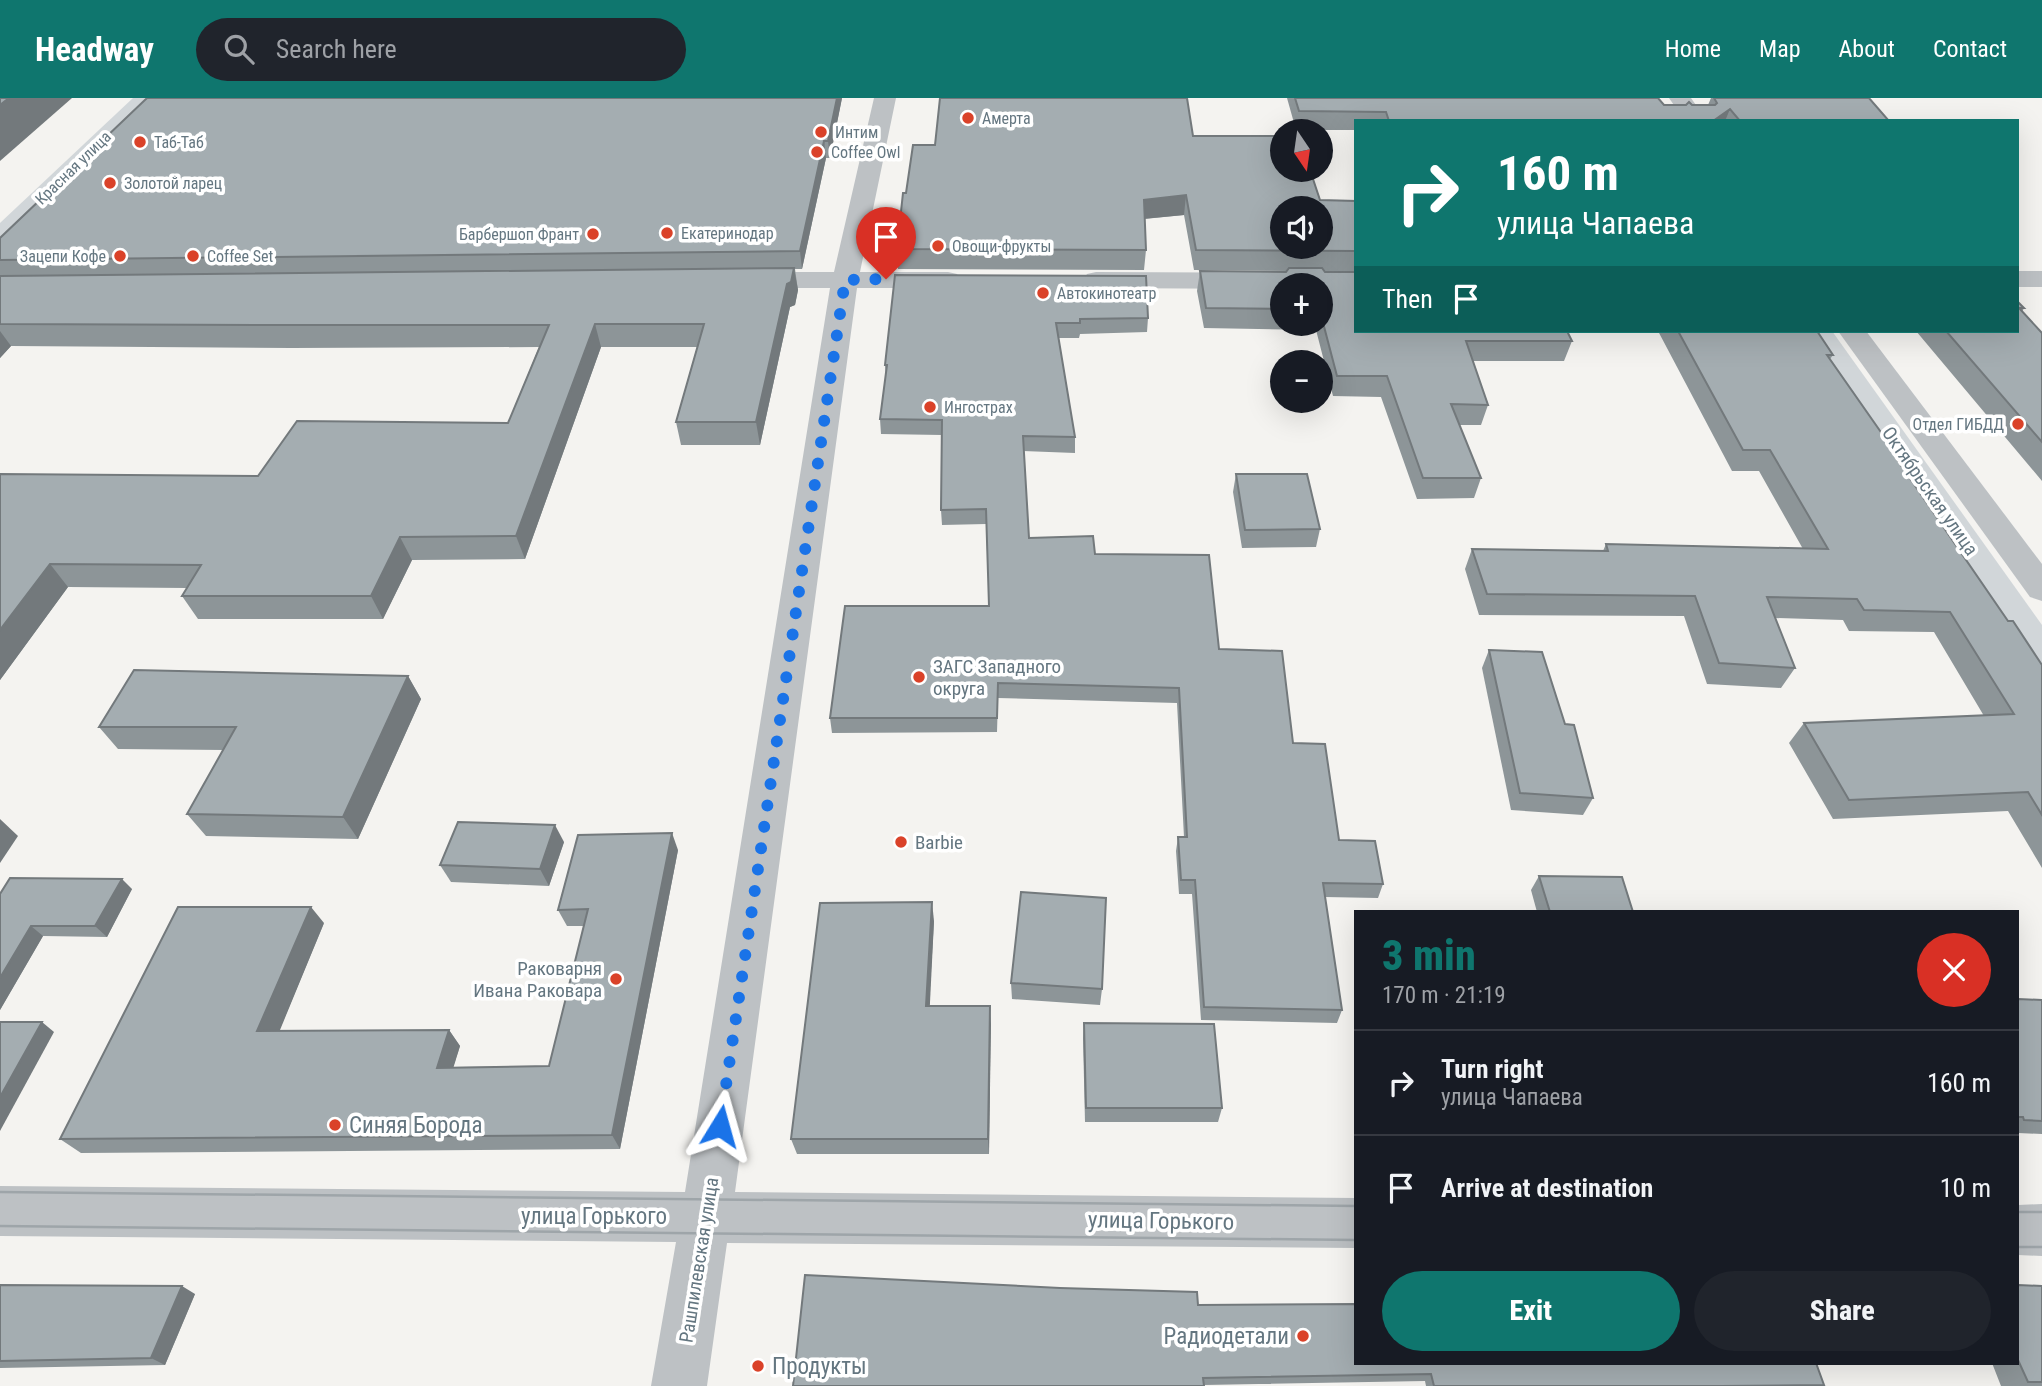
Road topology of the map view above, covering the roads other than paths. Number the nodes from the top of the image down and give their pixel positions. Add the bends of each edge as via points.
1 (117, 98) edge
2 (146, 98) edge
3 (884, 98) edge
4 (1679, 98) edge
5 (1695, 119) edge
6 (68, 142) dead end
7 (0, 237) edge
8 (2019, 279) edge
9 (2042, 279) edge
10 (710, 280) edge
11 (845, 280) junction
12 (969, 280) edge
13 (1066, 280) edge
14 (1354, 281) edge
15 (1819, 333) edge
16 (1853, 333) edge
17 (2042, 589) edge
18 (2042, 652) edge
19 (0, 1211) edge
20 (706, 1217) junction
21 (1354, 1223) edge
22 (2019, 1230) edge
23 (2042, 1230) edge
24 (679, 1386) edge

1 - 6 main road, Красная улица
2 - 7 main road, Красная улица
3 - 11 street, Рашпилевская улица
4 - 5 street
8 - 9 street
10 - 11 street
11 - 12 street
11 - 20 street, Рашпилевская улица
13 - 14 street
15 - 18 main road, Октябрьская улица
16 - 17 street, Октябрьская улица
19 - 20 street, улица Горького
20 - 21 street, улица Горького
20 - 24 street, Рашпилевская улица
22 - 23 street

